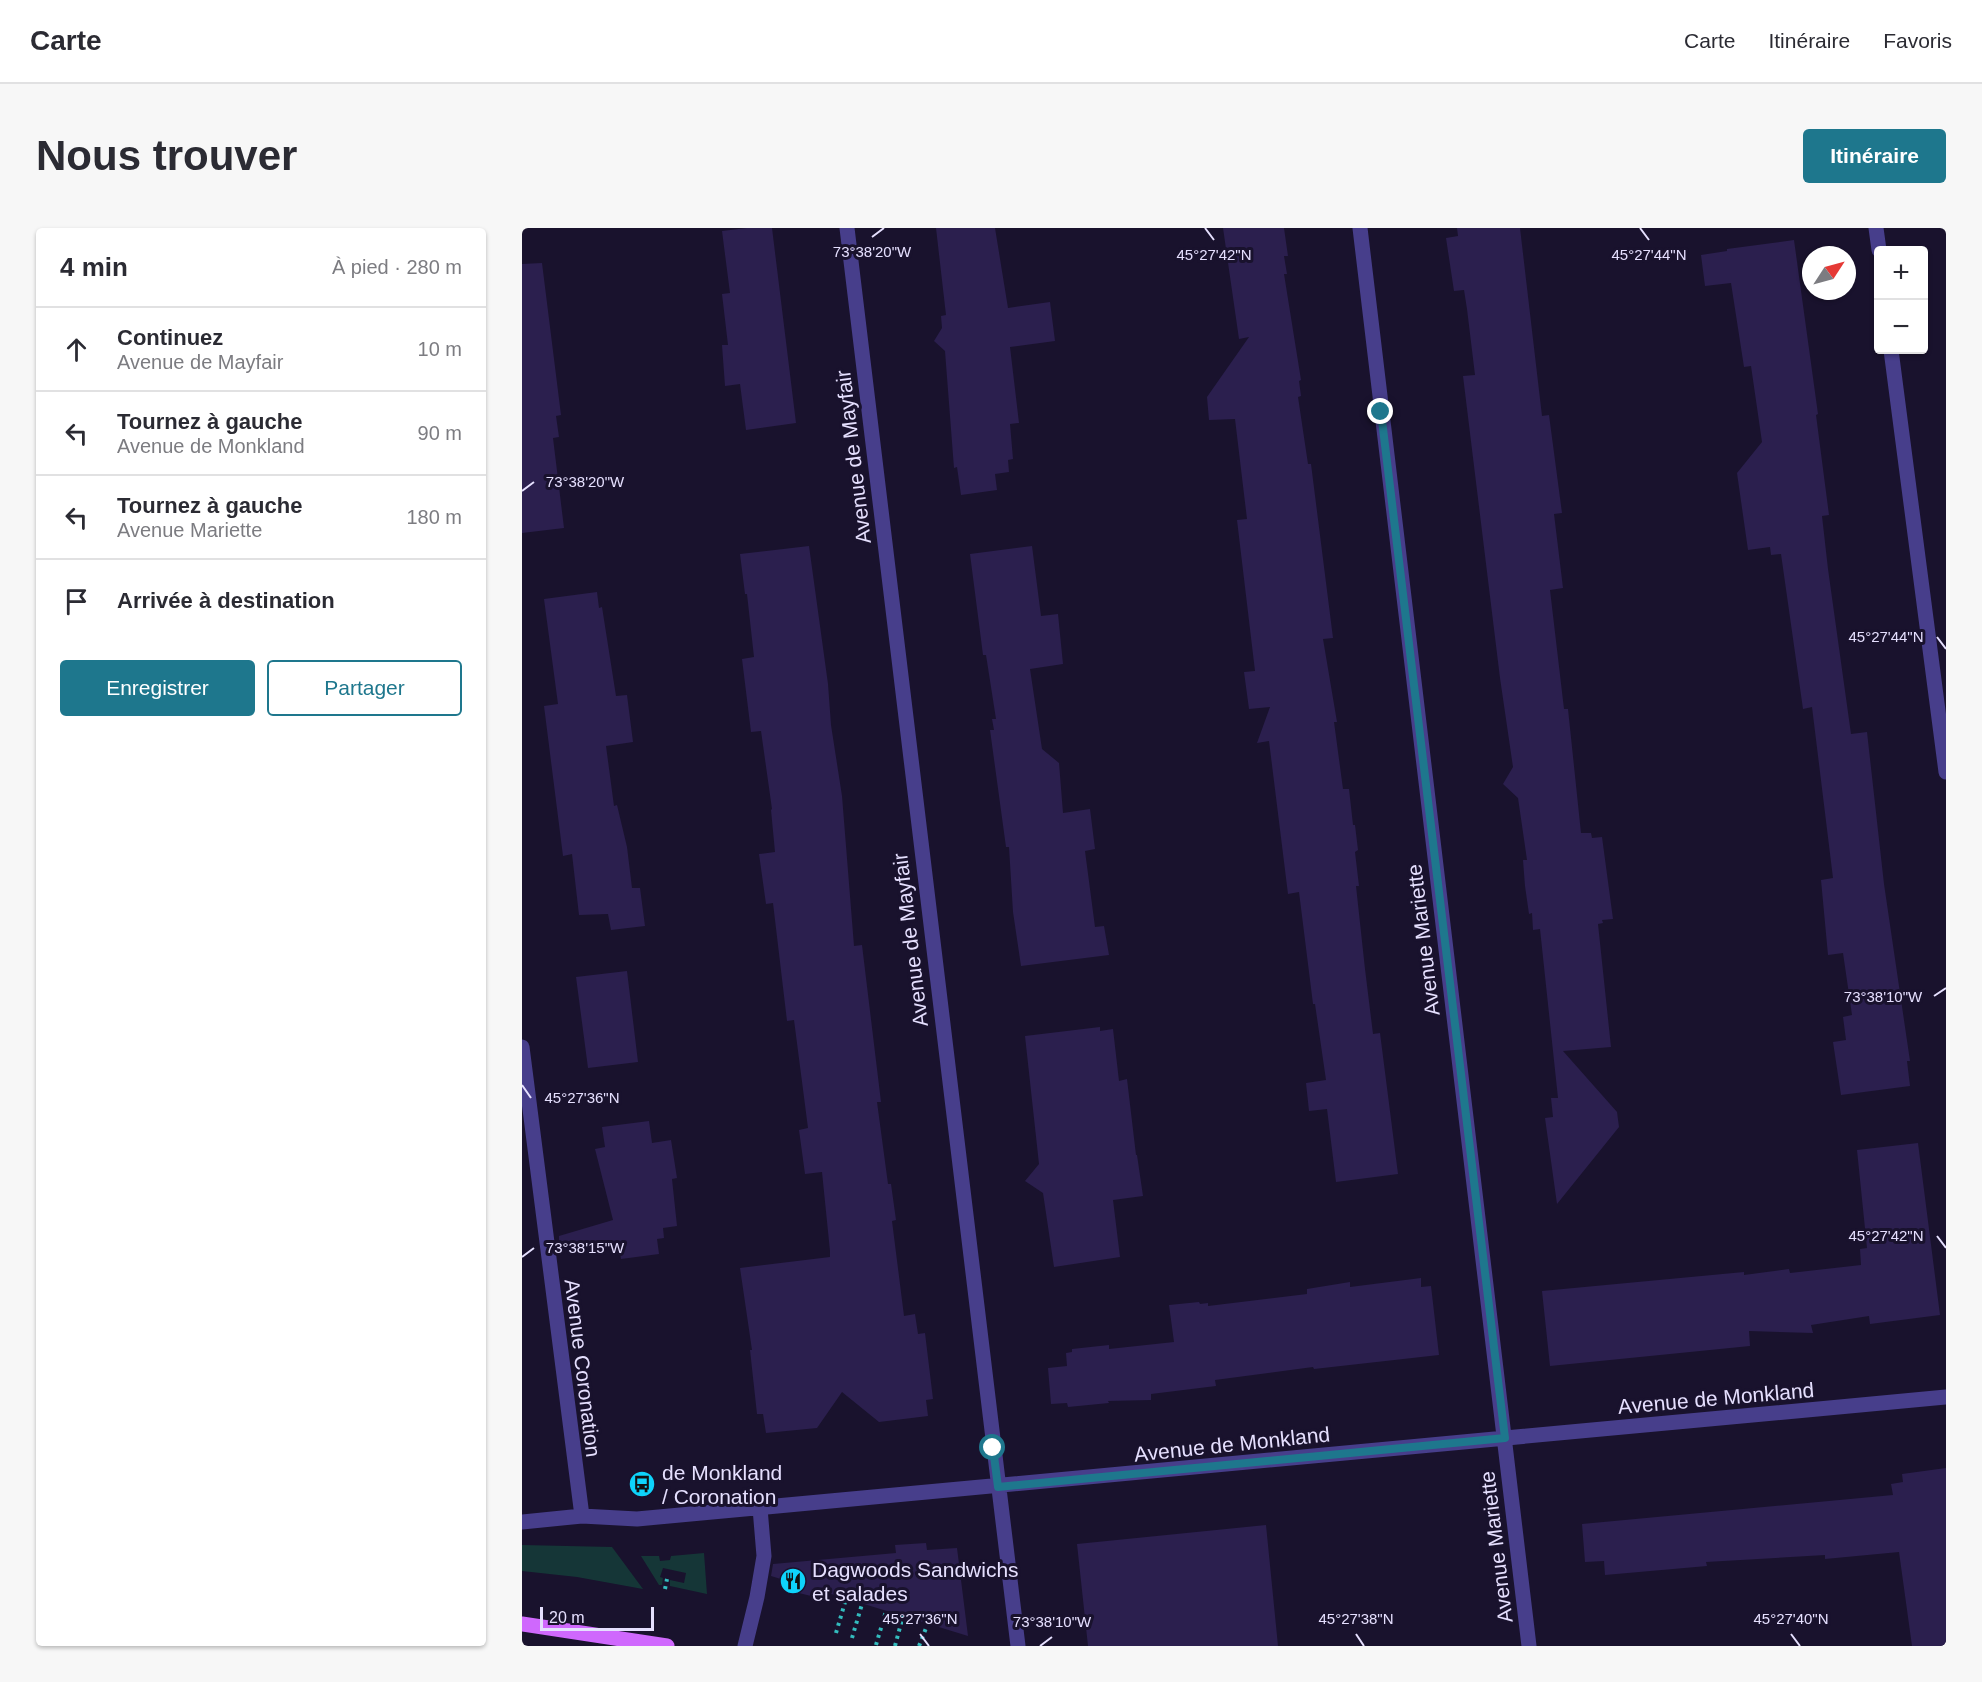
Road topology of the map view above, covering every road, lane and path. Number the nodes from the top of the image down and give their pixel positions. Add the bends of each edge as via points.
1 (847, 228) edge
2 (1360, 228) edge
3 (1876, 228) edge
4 (1878, 246) edge
5 (1893, 354) edge
6 (1946, 772) edge
7 (522, 1047) edge
8 (1946, 1397) edge
9 (1505, 1438) junction
10 (998, 1487) junction
11 (760, 1508) junction
12 (582, 1516) junction
13 (522, 1522) edge
14 (667, 1579) dead end
15 (665, 1589) dead end
16 (846, 1599) dead end
17 (862, 1604) dead end
18 (886, 1611) dead end
19 (903, 1616) dead end
20 (928, 1623) dead end
21 (522, 1624) edge
22 (836, 1633) dead end
23 (852, 1638) dead end
24 (876, 1645) edge
25 (666, 1646) edge
26 (745, 1646) edge
27 (895, 1646) edge
28 (919, 1646) edge
29 (1018, 1646) edge
30 (1529, 1646) edge

1 - 10 street, Avenue de Mayfair
2 - 9 street, Avenue Mariette
3 - 4 street
5 - 6 street
7 - 12 street, Avenue Coronation
8 - 9 street, Avenue de Monkland
9 - 10 street, Avenue de Monkland
9 - 30 street, Avenue Mariette
10 - 11 street, Avenue de Monkland
10 - 29 street, Avenue de Mayfair
11 - 12 street, Avenue de Monkland via 637,1519
11 - 26 street via 764,1556
12 - 13 street, Avenue de Monkland
14 - 15 path
16 - 22 path
17 - 23 path
18 - 24 path
19 - 27 path
20 - 28 path
21 - 25 main road

